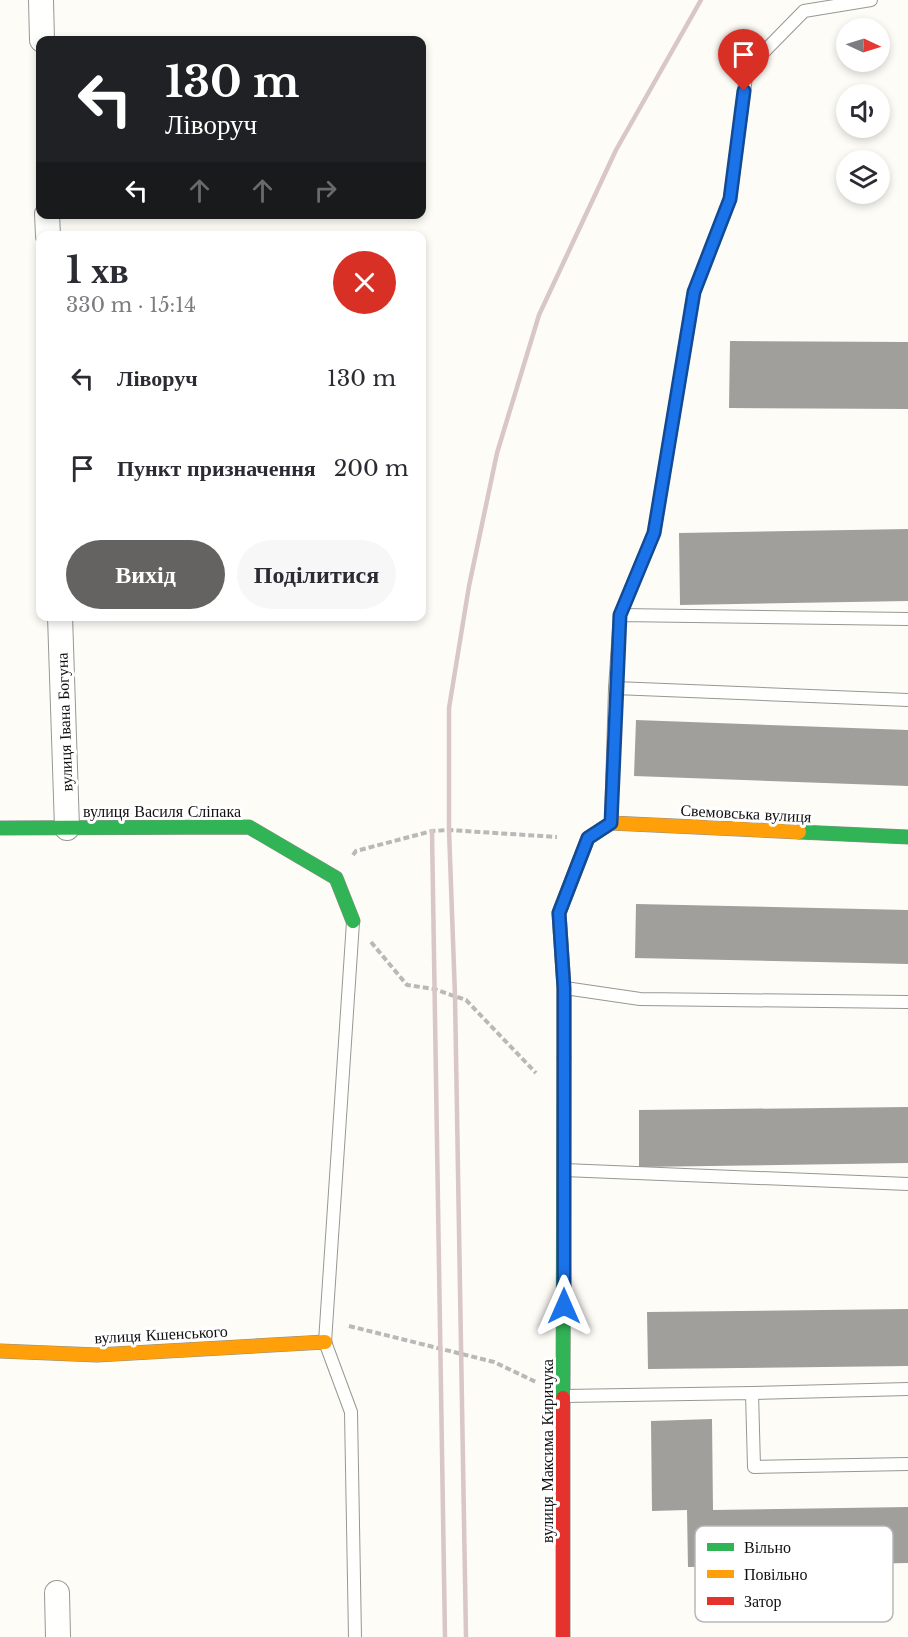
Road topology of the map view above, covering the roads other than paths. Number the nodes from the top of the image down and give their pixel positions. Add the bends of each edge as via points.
1 (41, 0) edge
2 (871, 0) edge
3 (42, 36) edge
4 (620, 615) junction
5 (908, 619) edge
6 (60, 621) edge
7 (615, 688) junction
8 (908, 700) edge
9 (611, 823) junction
10 (0, 828) edge
11 (67, 828) junction
12 (908, 837) edge
13 (353, 921) joint
14 (564, 988) junction
15 (908, 1002) edge
16 (564, 1170) junction
17 (908, 1184) edge
18 (325, 1342) junction
19 (0, 1351) edge
20 (908, 1389) edge
21 (752, 1393) junction
22 (564, 1396) junction
23 (908, 1464) edge
24 (57, 1593) dead end
25 (58, 1637) edge
26 (355, 1637) edge
27 (563, 1637) edge

1 - 3 street
2 - 4 lane via 804,11 747,69 730,199 694,292 654,533
4 - 5 lane
4 - 7 lane
6 - 11 street, вулиця Івана Богуна
7 - 8 lane
7 - 9 lane
9 - 12 street, Свемовська вулиця
9 - 14 street, вулиця Максима Киричука via 588,838 559,913
10 - 11 street, вулиця Василя Сліпака
11 - 13 street, вулиця Василя Сліпака via 249,827 336,878
13 - 18 lane
14 - 15 lane via 640,999
14 - 16 street, вулиця Максима Киричука
16 - 17 lane
16 - 22 street, вулиця Максима Киричука
18 - 19 street, вулиця Кшенського via 97,1355
18 - 26 lane via 351,1412
20 - 21 lane
21 - 22 lane
21 - 23 lane via 754,1467
22 - 27 street, вулиця Максима Киричука
24 - 25 street

